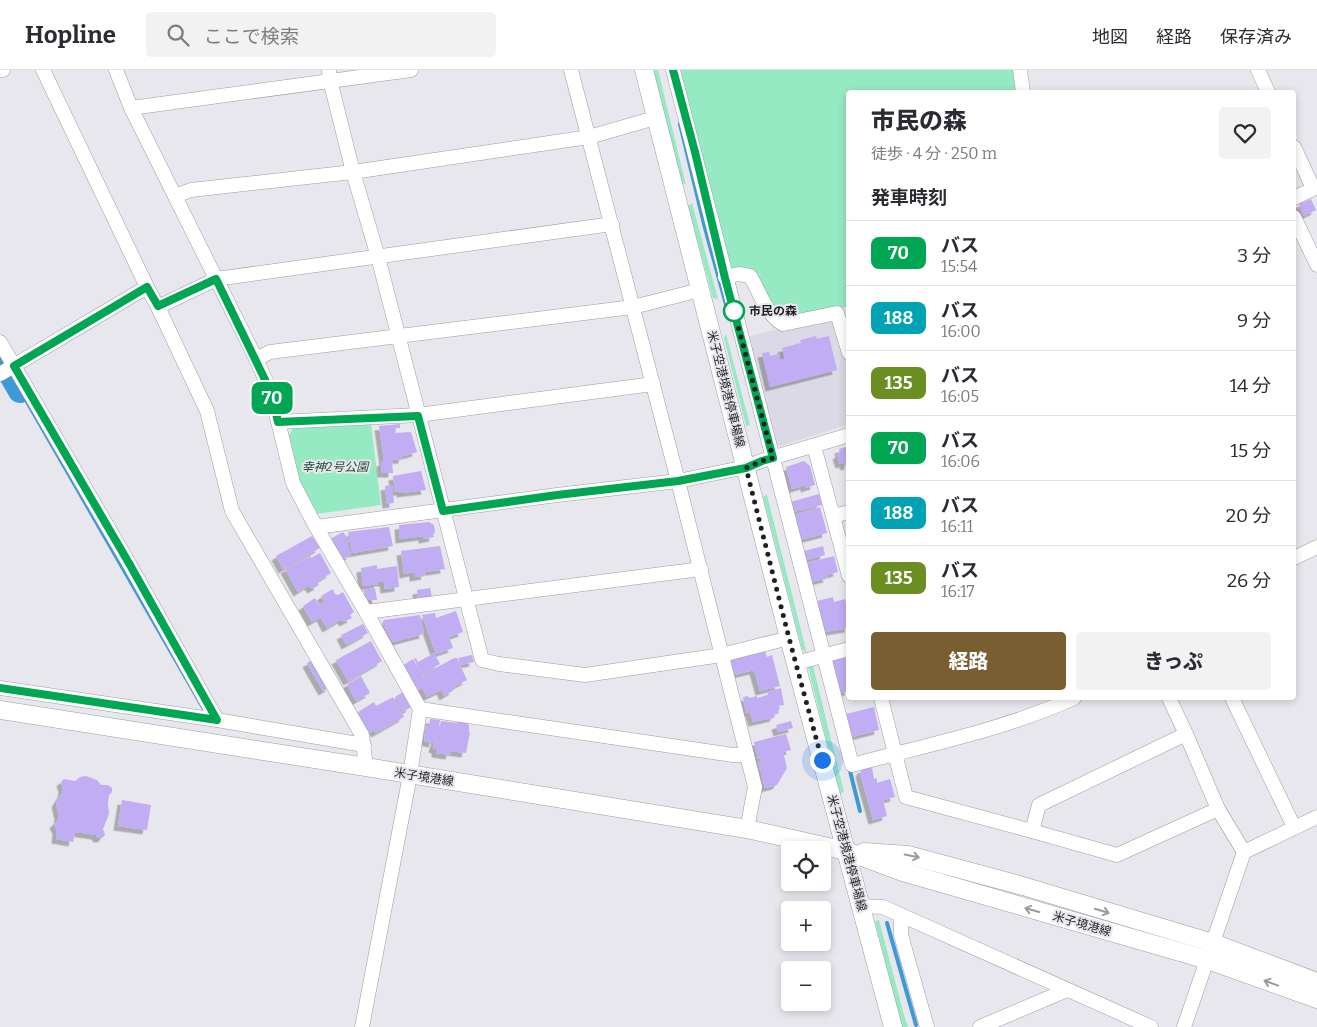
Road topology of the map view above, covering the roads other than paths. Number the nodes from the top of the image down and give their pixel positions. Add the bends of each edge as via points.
1 (43, 70) edge
2 (116, 70) edge
3 (411, 70) edge
4 (571, 70) edge
5 (644, 70) edge
6 (673, 70) edge
7 (1020, 70) edge
8 (1258, 70) edge
9 (329, 75) edge
10 (1023, 90) edge
11 (1267, 90) edge
12 (131, 108) junction
13 (655, 118) junction
14 (589, 137) junction
15 (1296, 151) edge
16 (353, 172) junction
17 (1315, 187) edge
18 (175, 196) junction
19 (1296, 197) edge
20 (1296, 220) edge
21 (612, 224) junction
22 (378, 257) junction
23 (1317, 264) edge
24 (725, 278) junction
25 (216, 279) junction
26 (147, 287) junction
27 (700, 290) junction
28 (158, 306) junction
29 (633, 306) junction
30 (397, 336) junction
31 (0, 342) edge
32 (846, 343) edge
33 (256, 358) junction
34 (14, 366) junction
35 (0, 374) edge
36 (653, 384) junction
37 (418, 416) junction
38 (278, 422) junction
39 (846, 436) edge
40 (814, 446) junction
41 (773, 458) junction
42 (746, 468) junction
43 (678, 481) junction
44 (443, 511) junction
45 (846, 513) edge
46 (833, 516) junction
47 (316, 527) junction
48 (1317, 547) edge
49 (1296, 557) edge
50 (846, 565) edge
51 (701, 569) junction
52 (468, 599) junction
53 (366, 612) junction
54 (789, 638) junction
55 (846, 650) edge
56 (722, 655) junction
57 (823, 656) junction
58 (796, 663) junction
59 (0, 688) edge
60 (882, 700) edge
61 (1069, 700) edge
62 (1170, 700) edge
63 (1233, 700) edge
64 (420, 709) junction
65 (0, 710) edge
66 (217, 720) junction
67 (1186, 734) junction
68 (364, 745) junction
69 (896, 753) junction
70 (747, 754) junction
71 (366, 767) junction
72 (410, 775) junction
73 (1218, 809) junction
74 (1317, 817) edge
75 (1294, 827) junction
76 (747, 829) junction
77 (1032, 831) junction
78 (846, 851) junction
79 (1244, 852) junction
80 (861, 906) junction
81 (901, 915) junction
82 (1213, 943) junction
83 (1208, 960) junction
84 (1317, 982) edge
85 (1067, 990) junction
86 (1317, 999) edge
87 (362, 1027) edge
88 (893, 1027) edge
89 (927, 1027) edge
90 (980, 1027) edge
91 (1151, 1027) edge
92 (1184, 1027) edge

1 - 26 street
2 - 12 street
3 - 9 street
4 - 14 street
5 - 13 main road, 米子空港境港停車場線
6 - 24 street
7 - 10 street
8 - 11 street
9 - 12 street
9 - 16 street
12 - 18 street
13 - 14 street
13 - 27 main road, 米子空港境港停車場線
14 - 16 street
14 - 21 street
15 - 17 street
16 - 18 street via 191,190
16 - 22 street
17 - 19 street
18 - 25 street
20 - 23 street
21 - 22 street
21 - 29 street
22 - 25 street
22 - 30 street
24 - 32 street via 739,274 750,276 774,318 783,324 837,313
24 - 41 street
25 - 28 street
25 - 33 street
26 - 28 street
26 - 34 street
27 - 29 street
27 - 42 main road, 米子空港境港停車場線
28 - 68 street via 207,411 232,511 362,735
29 - 30 street
29 - 36 street
30 - 33 street via 270,352
30 - 37 street
31 - 34 street
33 - 38 street via 271,392
34 - 35 street
34 - 66 street
36 - 37 street
36 - 43 street
37 - 38 street
37 - 44 street
38 - 47 street via 293,483
39 - 40 street
40 - 41 street
40 - 46 street
41 - 42 street
41 - 57 street
42 - 43 street
42 - 54 main road, 米子空港境港停車場線
43 - 44 street
43 - 51 street
44 - 47 street
44 - 52 street
45 - 46 street
46 - 50 street
47 - 53 street
48 - 49 street
51 - 52 street
51 - 56 street
52 - 53 street
52 - 56 street via 482,660 491,662 585,675
53 - 64 street
54 - 56 street
54 - 58 main road, 米子空港境港停車場線
55 - 57 street
56 - 70 street
57 - 58 street
57 - 69 street via 852,765
58 - 78 main road, 米子空港境港停車場線
59 - 66 street
60 - 69 street
61 - 69 street via 994,728
62 - 67 street
63 - 75 street
64 - 70 street via 733,755
64 - 72 street
65 - 71 main road, 米子境港線
66 - 68 street
67 - 73 street
67 - 77 street via 1038,805
68 - 71 street
69 - 77 street via 906,798
70 - 76 street via 755,787
71 - 72 main road, 米子境港線
72 - 76 main road, 米子境港線
72 - 87 street
73 - 77 street via 1117,856
73 - 79 street
74 - 75 street
75 - 79 street
76 - 78 main road, 米子境港線
78 - 80 main road, 米子空港境港停車場線
78 -> 82 main road, 米子境港線 via 908,855
83 -> 78 main road, 米子境港線 via 903,872
79 - 82 street
80 - 81 street via 883,907
80 - 88 main road, 米子空港境港停車場線
81 - 85 street
81 - 89 street via 901,935
82 - 83 street
82 - 84 main road, 米子境港線
86 -> 83 main road, 米子境港線
83 - 92 street
85 - 90 street
85 - 91 street

